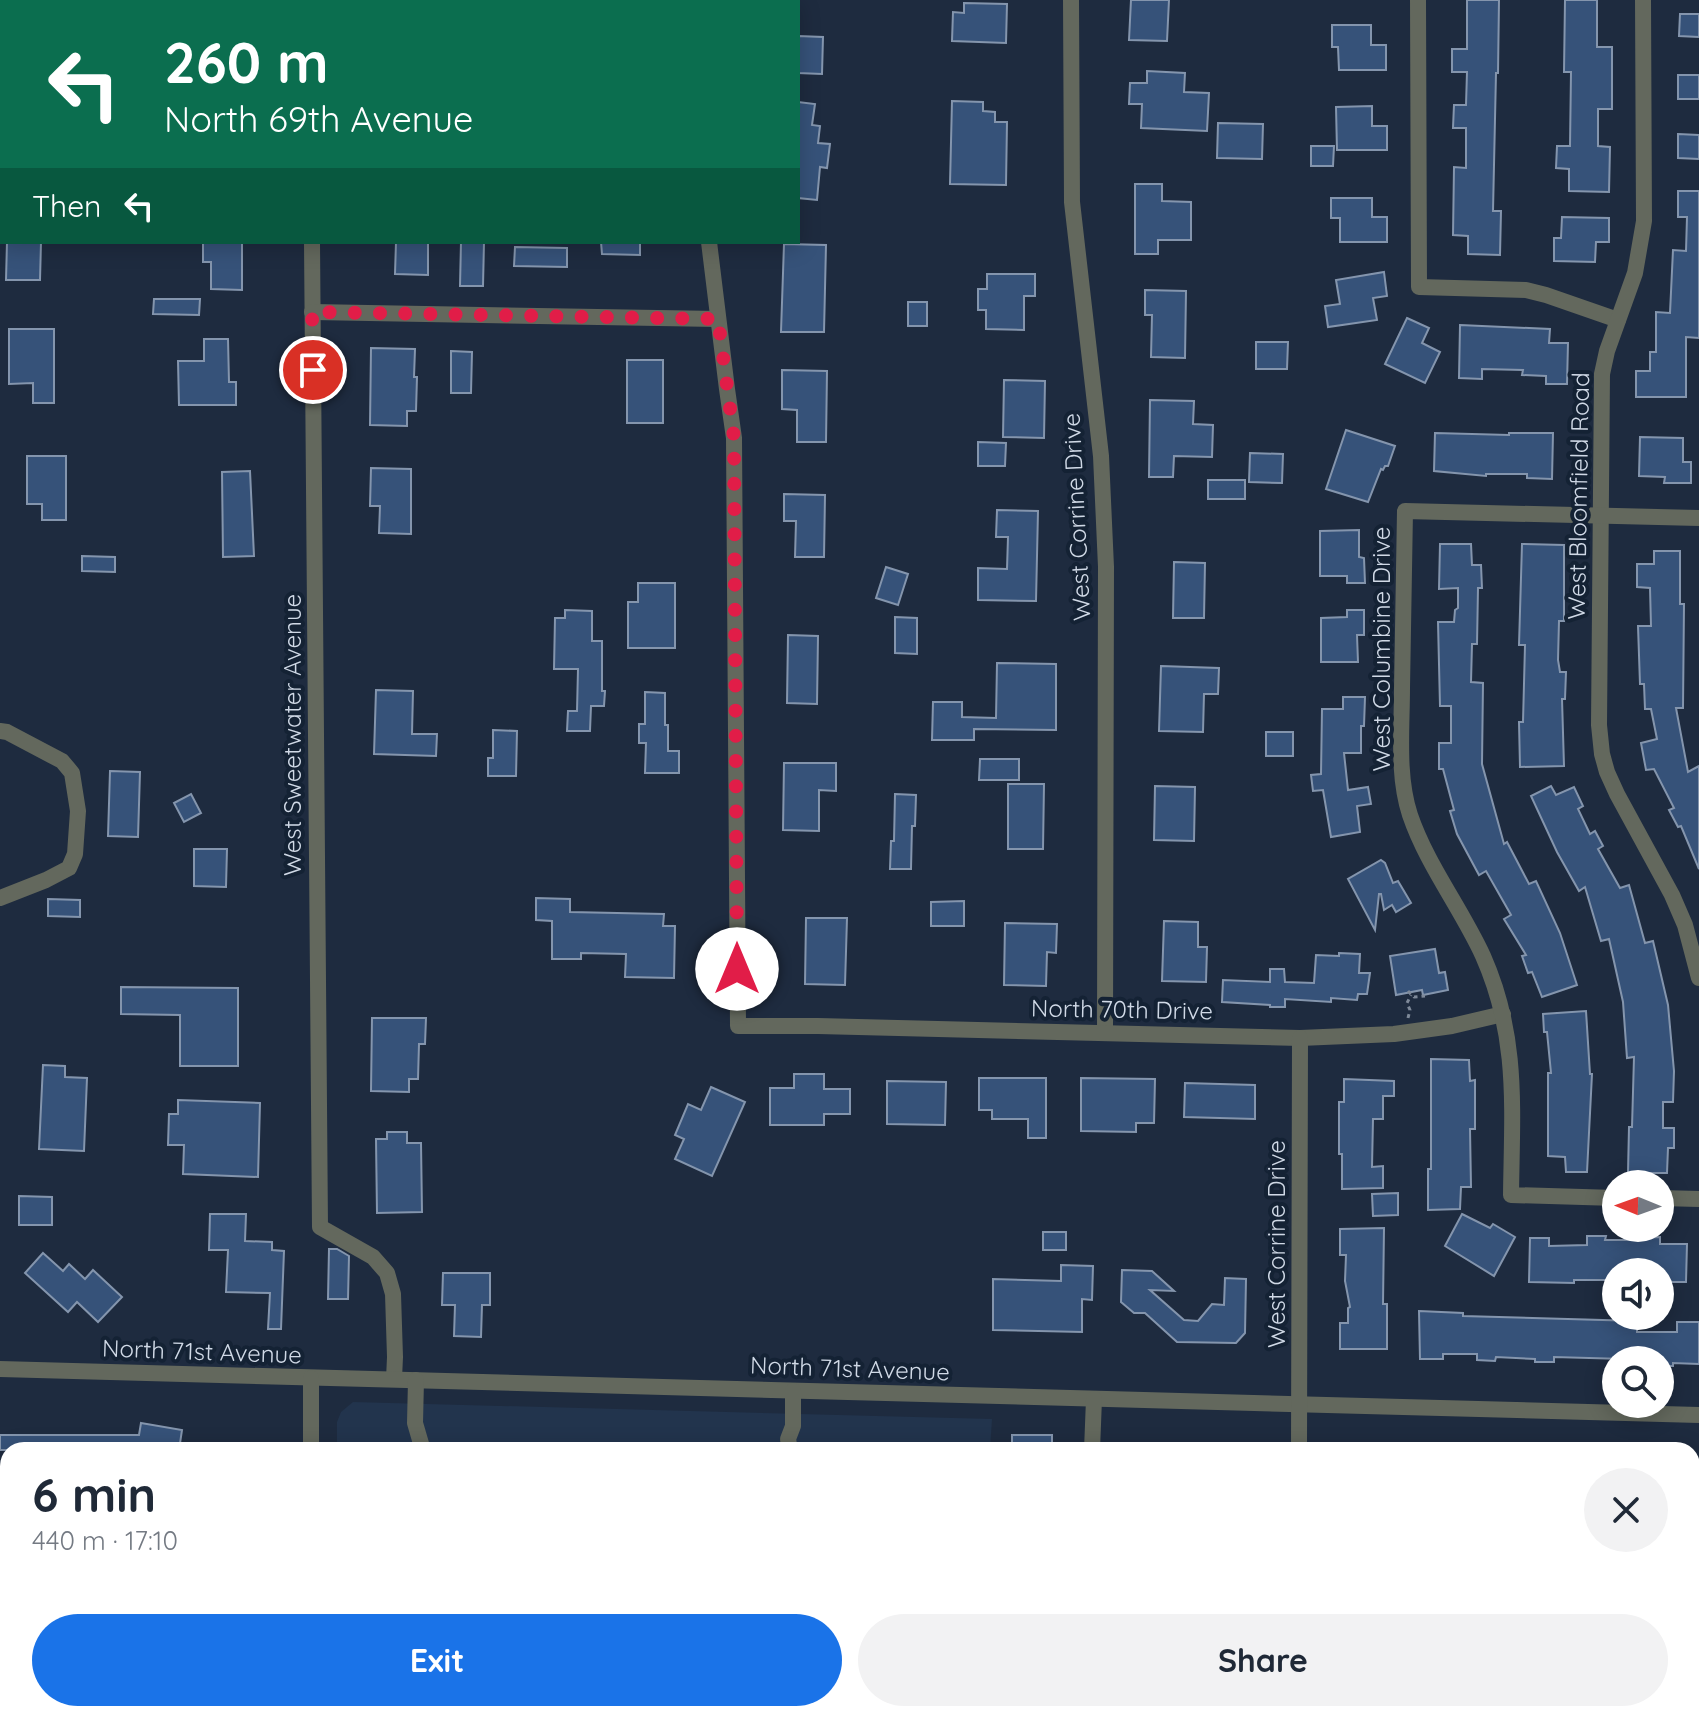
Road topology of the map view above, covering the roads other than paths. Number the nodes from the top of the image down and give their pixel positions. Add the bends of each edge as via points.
1 (1071, 0) edge
2 (1418, 0) edge
3 (1643, 0) edge
4 (312, 244) edge
5 (709, 244) edge
6 (312, 312) junction
7 (718, 319) junction
8 (1618, 320) junction
9 (1601, 517) junction
10 (1699, 518) edge
11 (0, 731) edge
12 (0, 898) edge
13 (1699, 978) edge
14 (1503, 1014) junction
15 (1105, 1033) junction
16 (1300, 1038) junction
17 (1602, 1198) edge
18 (1674, 1198) edge
19 (1699, 1199) edge
20 (0, 1369) edge
21 (311, 1378) junction
22 (394, 1379) junction
23 (416, 1380) junction
24 (793, 1391) junction
25 (1094, 1399) junction
26 (1300, 1404) junction
27 (1699, 1415) edge
28 (311, 1442) edge
29 (421, 1442) edge
30 (789, 1442) edge
31 (1092, 1442) edge
32 (1299, 1442) edge

1 - 15 street, West Corrine Drive via 1072,202 1101,456 1106,567
2 - 8 street via 1419,287 1526,290
3 - 8 street, West Bloomfield Road via 1644,221 1635,273
4 - 6 street, West Sweetwater Avenue
5 - 7 street
6 - 7 street
6 - 22 street, West Sweetwater Avenue via 320,1227 373,1257 387,1273 393,1294
7 - 15 street, North 70th Drive via 734,438 738,1026
8 - 9 street, West Bloomfield Road via 1602,374
9 - 10 street
9 - 13 street, West Bloomfield Road via 1602,754 1685,925
9 - 14 street, West Columbine Drive via 1405,511 1401,765 1410,814 1481,952
11 - 12 street via 62,761 72,773 78,811 69,868
14 - 16 street, North 70th Drive via 1411,1031
14 - 17 street, West Columbine Drive via 1512,1065 1511,1195
15 - 16 street, North 70th Drive
16 - 26 street, West Corrine Drive
18 - 19 street
20 - 21 street, North 71st Avenue
21 - 22 street, North 71st Avenue
21 - 28 street
22 - 23 street, North 71st Avenue
23 - 24 street, North 71st Avenue
23 - 29 street via 415,1423
24 - 25 street, North 71st Avenue
24 - 30 street
25 - 26 street, North 71st Avenue
25 - 31 street
26 - 27 street, North 71st Avenue
26 - 32 street, West Corrine Drive

